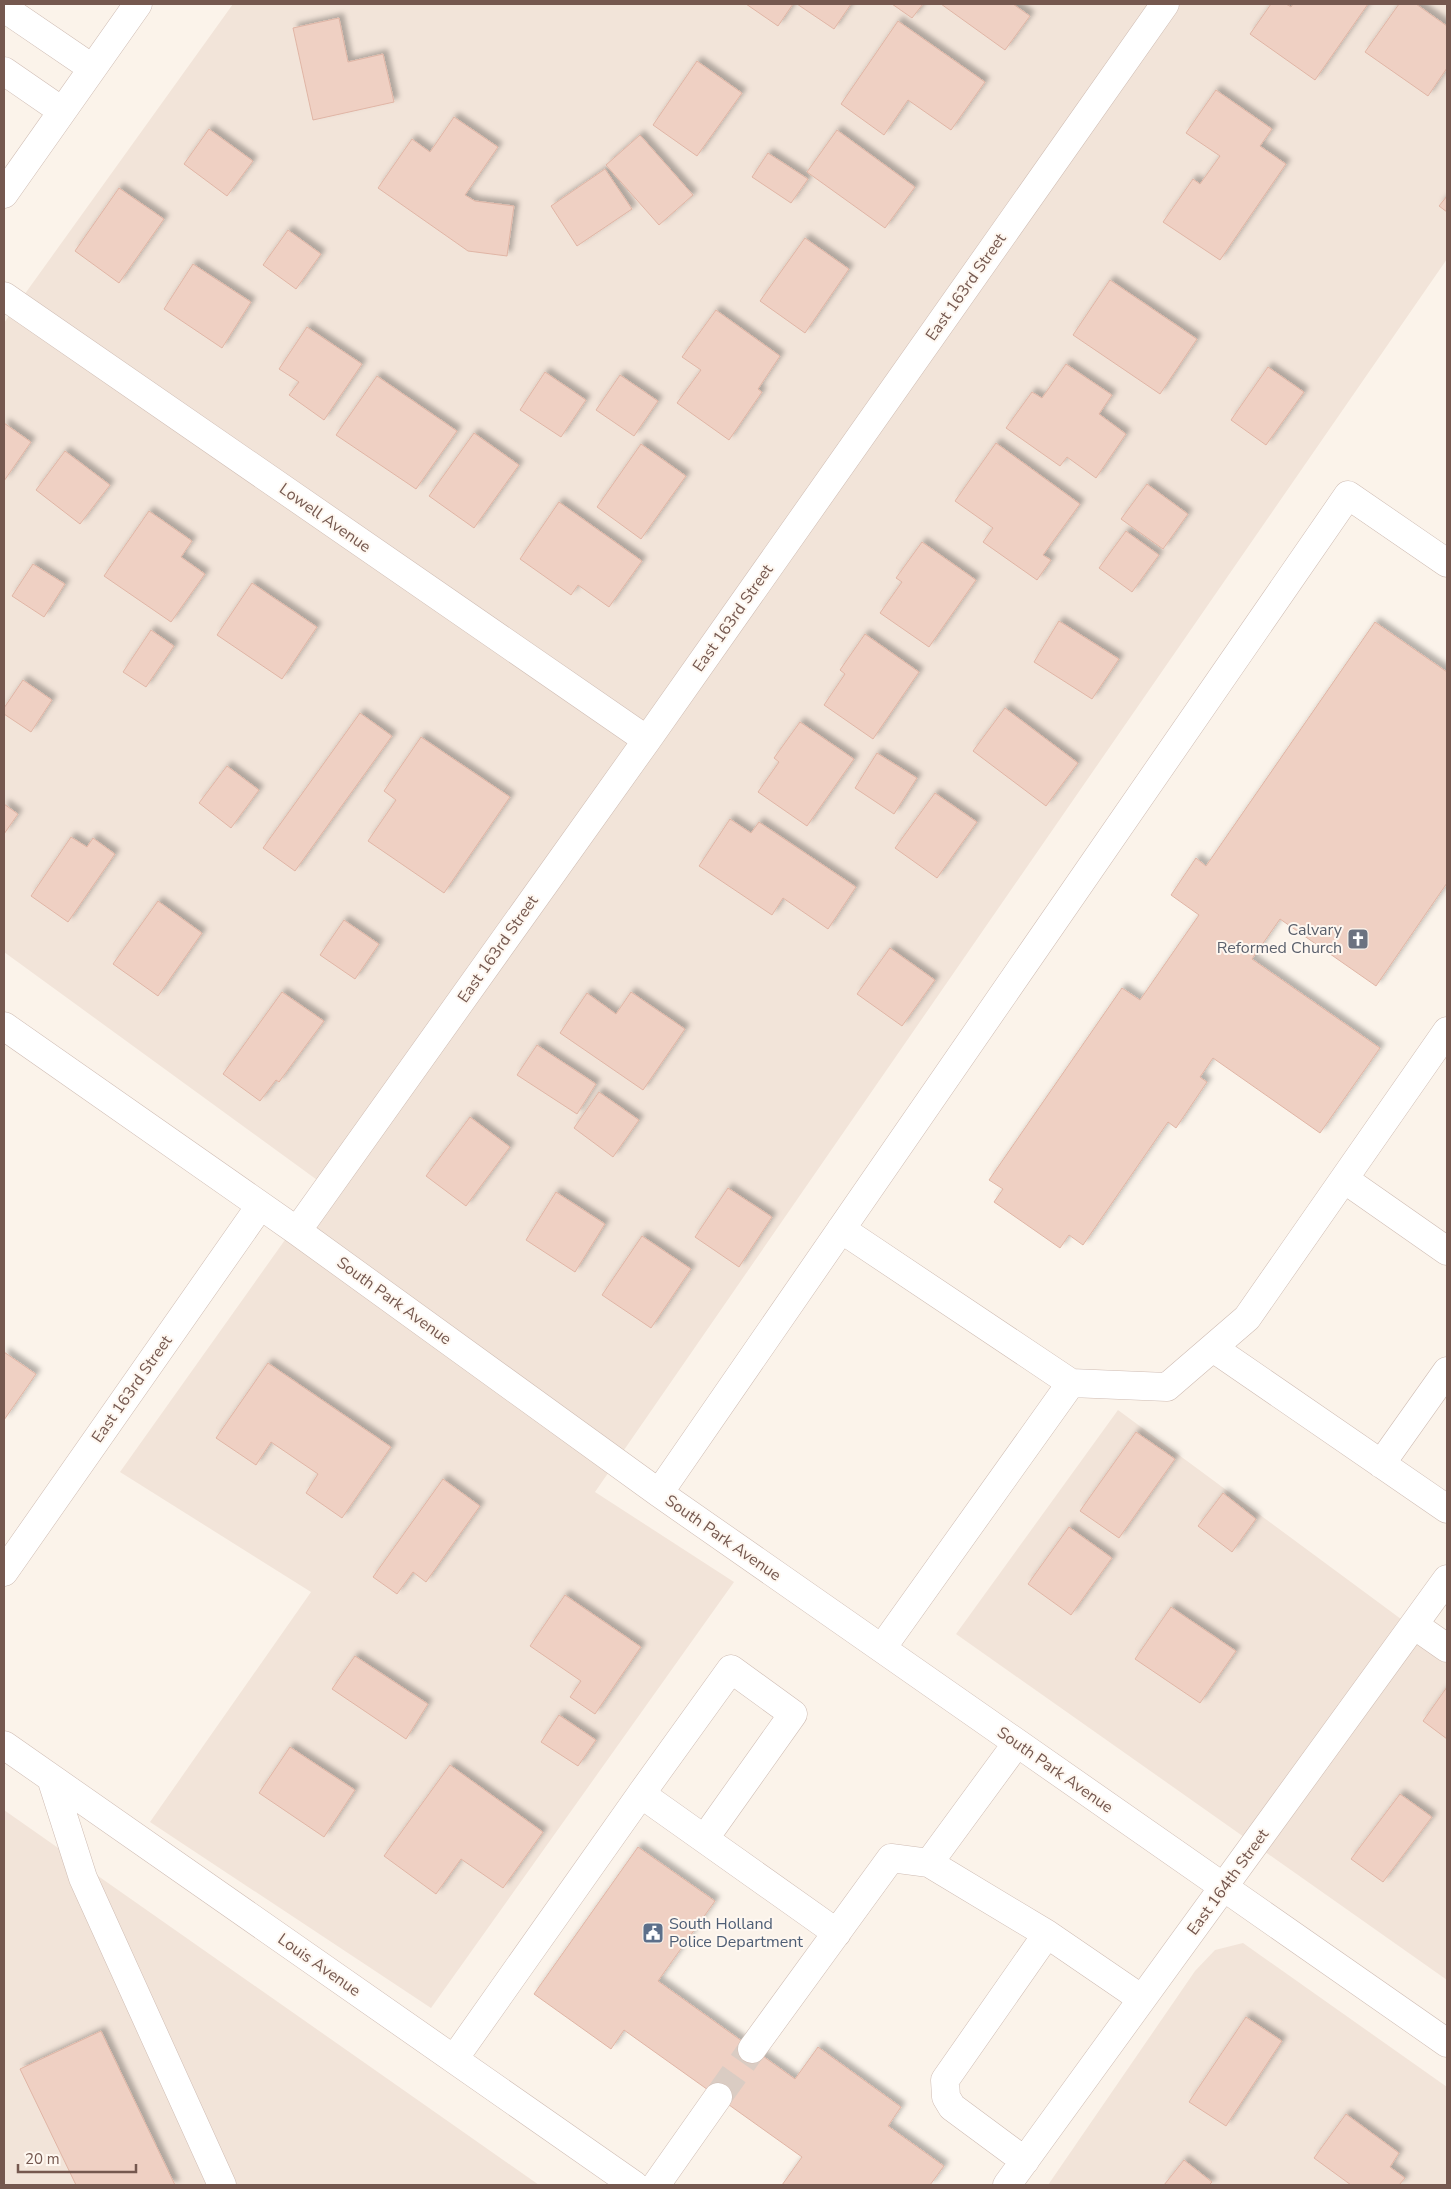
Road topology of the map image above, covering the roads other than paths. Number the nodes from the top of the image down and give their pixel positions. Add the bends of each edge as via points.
1 (138, 4) edge
2 (1165, 4) edge
3 (4, 8) edge
4 (92, 68) junction
5 (4, 71) edge
6 (62, 111) junction
7 (4, 194) edge
8 (4, 296) edge
9 (1447, 563) edge
10 (647, 740) junction
11 (1447, 1031) edge
12 (7, 1035) edge
13 (1344, 1179) junction
14 (260, 1206) junction
15 (841, 1229) junction
16 (297, 1231) junction
17 (1447, 1251) edge
18 (1212, 1348) junction
19 (1447, 1371) edge
20 (1071, 1382) junction
21 (1381, 1464) junction
22 (659, 1493) junction
23 (1447, 1509) edge
24 (4, 1572) edge
25 (1447, 1579) edge
26 (1414, 1625) junction
27 (882, 1648) junction
28 (1447, 1648) edge
29 (1017, 1743) junction
30 (4, 1745) edge
31 (51, 1778) junction
32 (641, 1794) junction
33 (704, 1838) junction
34 (930, 1863) junction
35 (1224, 1887) junction
36 (837, 1933) junction
37 (1047, 1934) junction
38 (1142, 2000) junction
39 (1447, 2043) edge
40 (752, 2049) tunnel mouth
41 (454, 2059) junction
42 (718, 2097) tunnel mouth
43 (1025, 2161) junction
44 (222, 2185) edge
45 (634, 2185) edge
46 (656, 2185) edge
47 (1008, 2185) edge

1 - 4 street
2 - 10 street, East 163rd Street
3 - 4 street
4 - 6 street
5 - 6 street
6 - 7 street
8 - 10 street, Lowell Avenue
9 - 15 street via 1348,495
10 - 16 street, East 163rd Street
11 - 13 street
12 - 14 street, South Park Avenue
13 - 17 street
13 - 18 street via 1247,1318
14 - 16 street, South Park Avenue
14 - 24 street, East 163rd Street
15 - 20 street
15 - 22 street
16 - 22 street, South Park Avenue
18 - 20 street via 1167,1387
18 - 21 street
19 - 21 street
20 - 27 street
21 - 23 street
22 - 27 street, South Park Avenue
25 - 26 street, East 164th Street
26 - 28 street
26 - 35 street, East 164th Street
27 - 29 street, South Park Avenue
29 - 34 street
29 - 35 street, South Park Avenue
30 - 31 street, Louis Avenue
31 - 41 street, Louis Avenue
31 - 44 street via 83,1878
32 - 33 street
32 - 33 street via 731,1669 793,1714
32 - 41 street
33 - 36 street
34 - 36 street via 890,1858
34 - 37 street
35 - 38 street, East 164th Street
35 - 39 street, South Park Avenue
36 - 40 street
37 - 38 street
37 - 43 street via 945,2080 946,2097 952,2107
38 - 43 street, East 164th Street
41 - 45 street, Louis Avenue
42 - 46 street
43 - 47 street, East 164th Street

